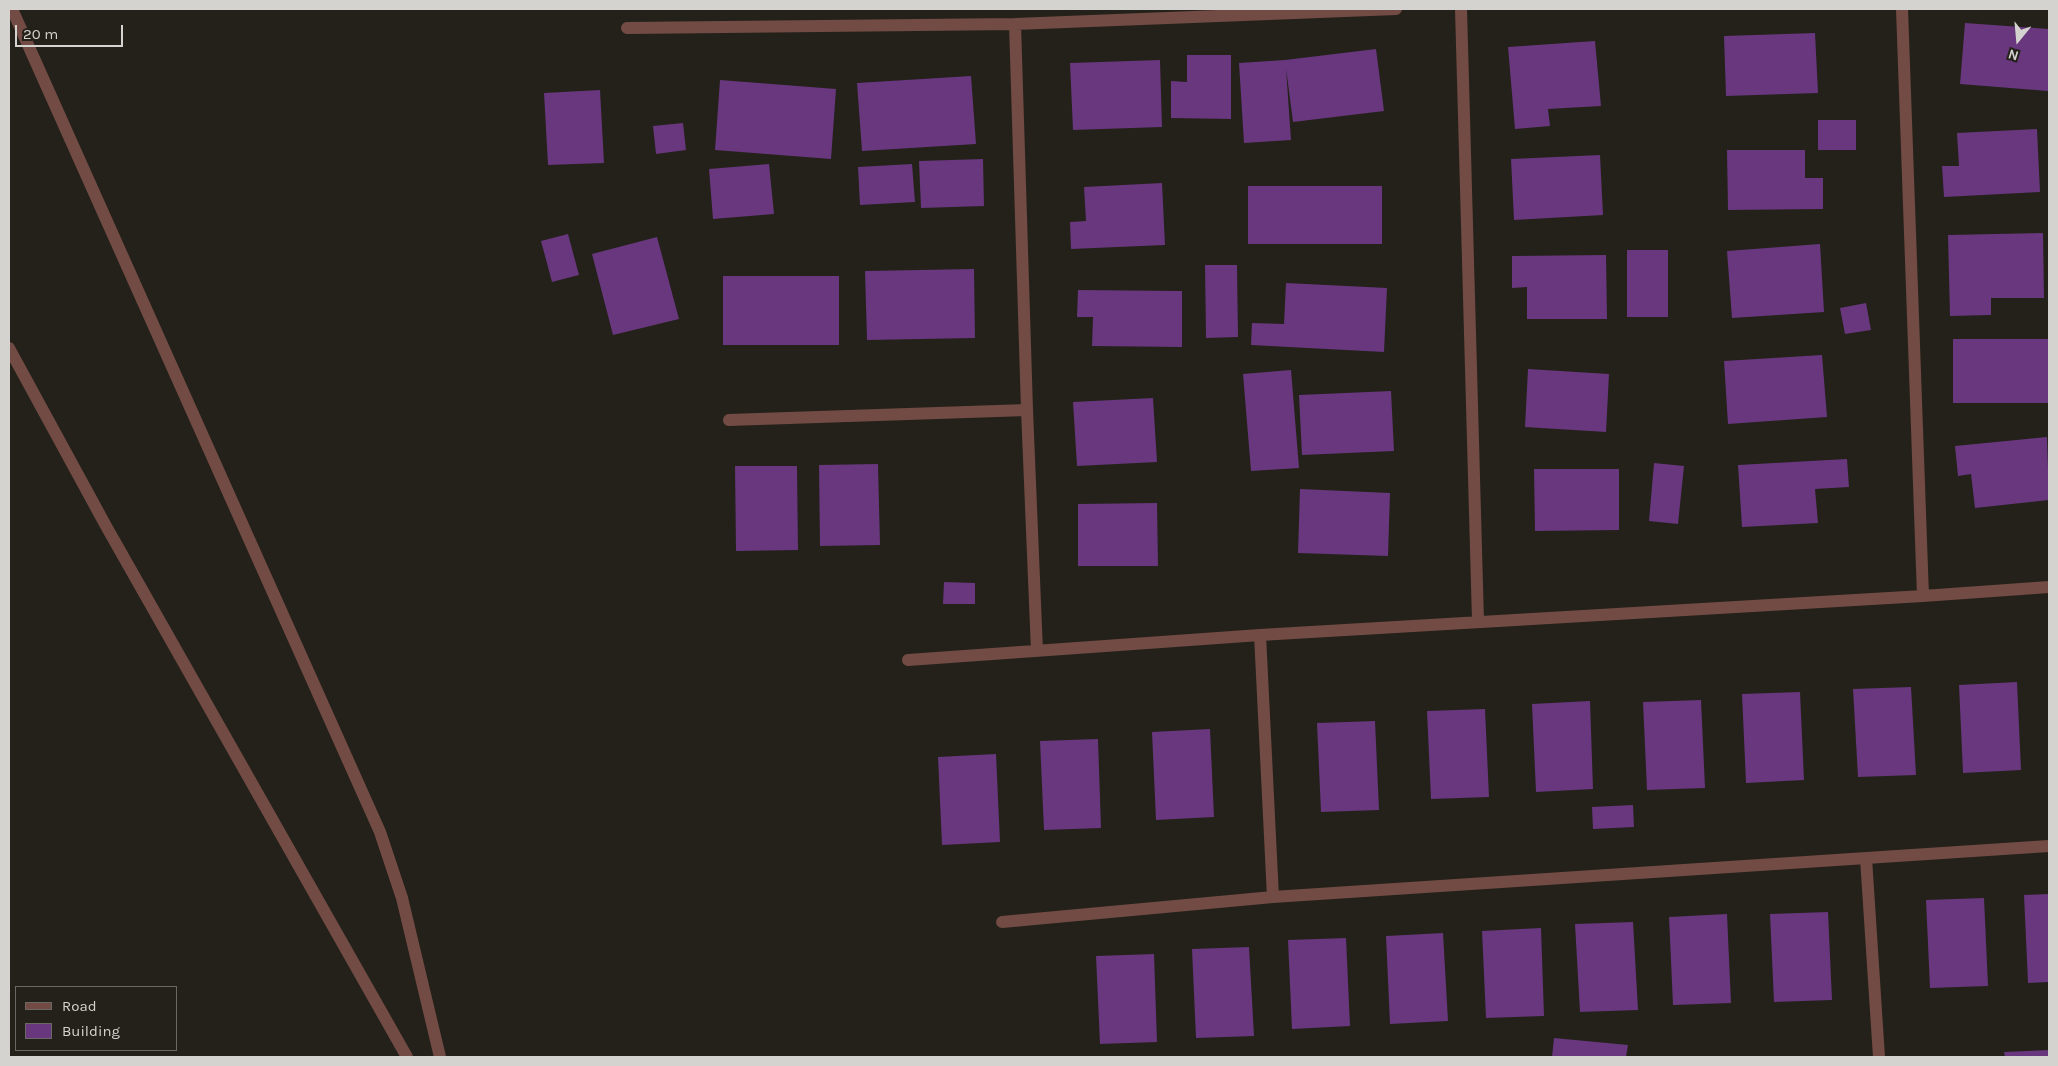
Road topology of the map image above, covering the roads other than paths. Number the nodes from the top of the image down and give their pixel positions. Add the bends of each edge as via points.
1 (12, 9) edge
2 (1396, 9) edge
3 (1461, 9) edge
4 (1902, 9) edge
5 (1015, 24) junction
6 (627, 28) dead end
7 (9, 348) edge
8 (1027, 410) junction
9 (729, 420) dead end
10 (2049, 587) edge
11 (1924, 596) junction
12 (1478, 621) junction
13 (1260, 635) junction
14 (1037, 651) junction
15 (908, 660) dead end
16 (2049, 846) edge
17 (1866, 858) junction
18 (1273, 897) junction
19 (1002, 922) dead end
20 (408, 1057) edge
21 (440, 1057) edge
22 (1879, 1057) edge

1 - 21 street via 380,832 402,898
2 - 5 street
3 - 12 street
4 - 11 street
5 - 6 street
5 - 8 street
7 - 20 street via 106,526
8 - 9 street
8 - 14 street
10 - 11 street
11 - 12 street
12 - 13 street
13 - 14 street
13 - 18 street
14 - 15 street
16 - 17 street
17 - 18 street
17 - 22 street
18 - 19 street

